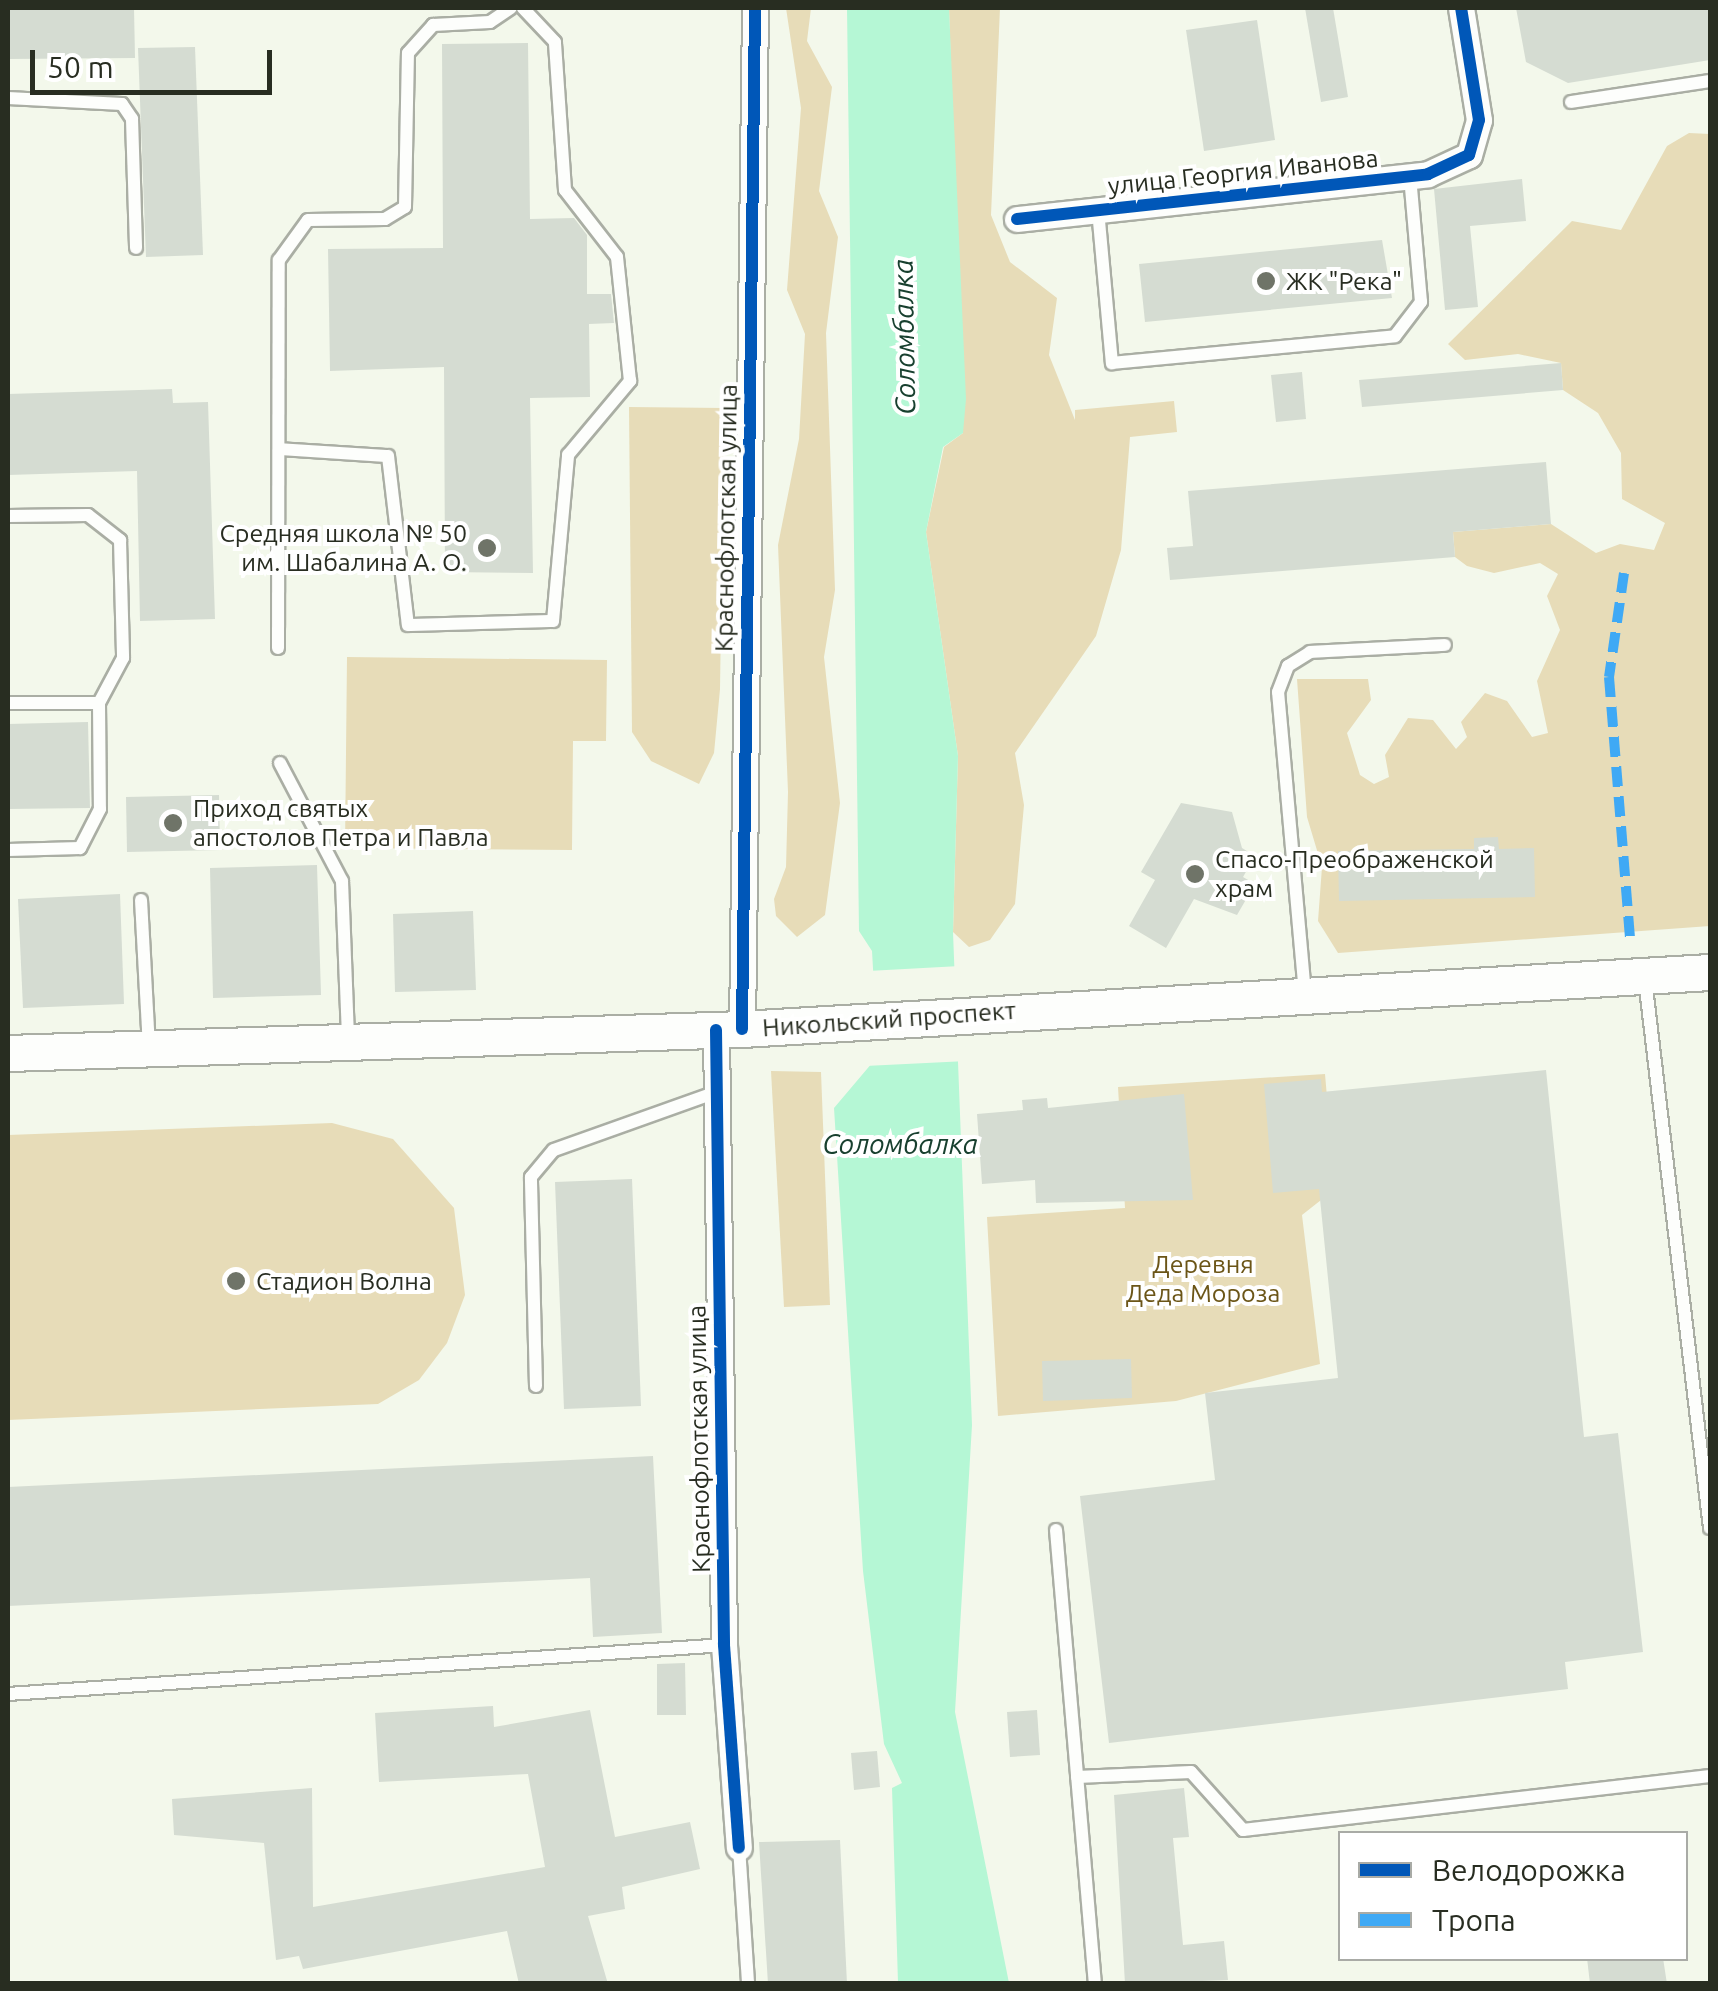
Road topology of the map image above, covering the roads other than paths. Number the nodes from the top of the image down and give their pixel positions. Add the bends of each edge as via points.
1 (511, 8) edge
2 (523, 8) edge
3 (755, 8) edge
4 (1460, 8) edge
5 (1710, 81) edge
6 (8, 98) edge
7 (1572, 102) dead end
8 (1410, 176) junction
9 (1098, 210) junction
10 (1017, 219) dead end
11 (136, 248) dead end
12 (279, 449) junction
13 (8, 516) edge
14 (1445, 645) dead end
15 (278, 648) dead end
16 (8, 703) edge
17 (99, 704) junction
18 (280, 763) dead end
19 (8, 850) edge
20 (141, 900) dead end
21 (1710, 972) edge
22 (1644, 978) junction
23 (1305, 996) junction
24 (729, 1029) junction
25 (348, 1042) junction
26 (150, 1048) junction
27 (8, 1053) edge
28 (717, 1092) junction
29 (536, 1386) dead end
30 (1710, 1528) edge
31 (1056, 1530) dead end
32 (724, 1645) junction
33 (8, 1694) edge
34 (1710, 1776) edge
35 (1077, 1777) junction
36 (738, 1847) joint
37 (748, 1984) edge
38 (1095, 1984) edge

1 - 12 lane via 490,22 434,25 408,53 405,207 386,219 308,220 279,260
2 - 12 lane via 555,42 565,190 617,256 630,381 568,455 553,621 408,625 388,456
3 - 24 street, Краснофлотская улица
4 - 8 street, улица Георгия Иванова via 1479,120 1470,155
5 - 7 lane
6 - 11 lane via 122,104 132,119
8 - 9 street, улица Георгия Иванова
8 - 9 lane via 1422,302 1395,336 1112,363
9 - 10 street, улица Георгия Иванова
12 - 15 lane
13 - 17 lane via 88,515 120,540 123,658
14 - 23 lane via 1310,652 1288,666 1278,692
16 - 17 lane
17 - 19 lane via 93,832 80,848
18 - 25 lane via 342,881
20 - 26 lane
21 - 22 main road, Никольский проспект
22 - 23 main road, Никольский проспект
22 - 30 lane
23 - 24 main road, Никольский проспект
24 - 25 main road, Никольский проспект
24 - 28 street, Краснофлотская улица
25 - 26 main road, Никольский проспект
26 - 27 main road, Никольский проспект
28 - 29 lane via 554,1150 531,1176
28 - 32 street, Краснофлотская улица
31 - 35 lane
32 - 33 lane
32 - 36 street, Краснофлотская улица
34 - 35 lane via 1242,1830 1191,1772
35 - 38 lane
36 - 37 lane

